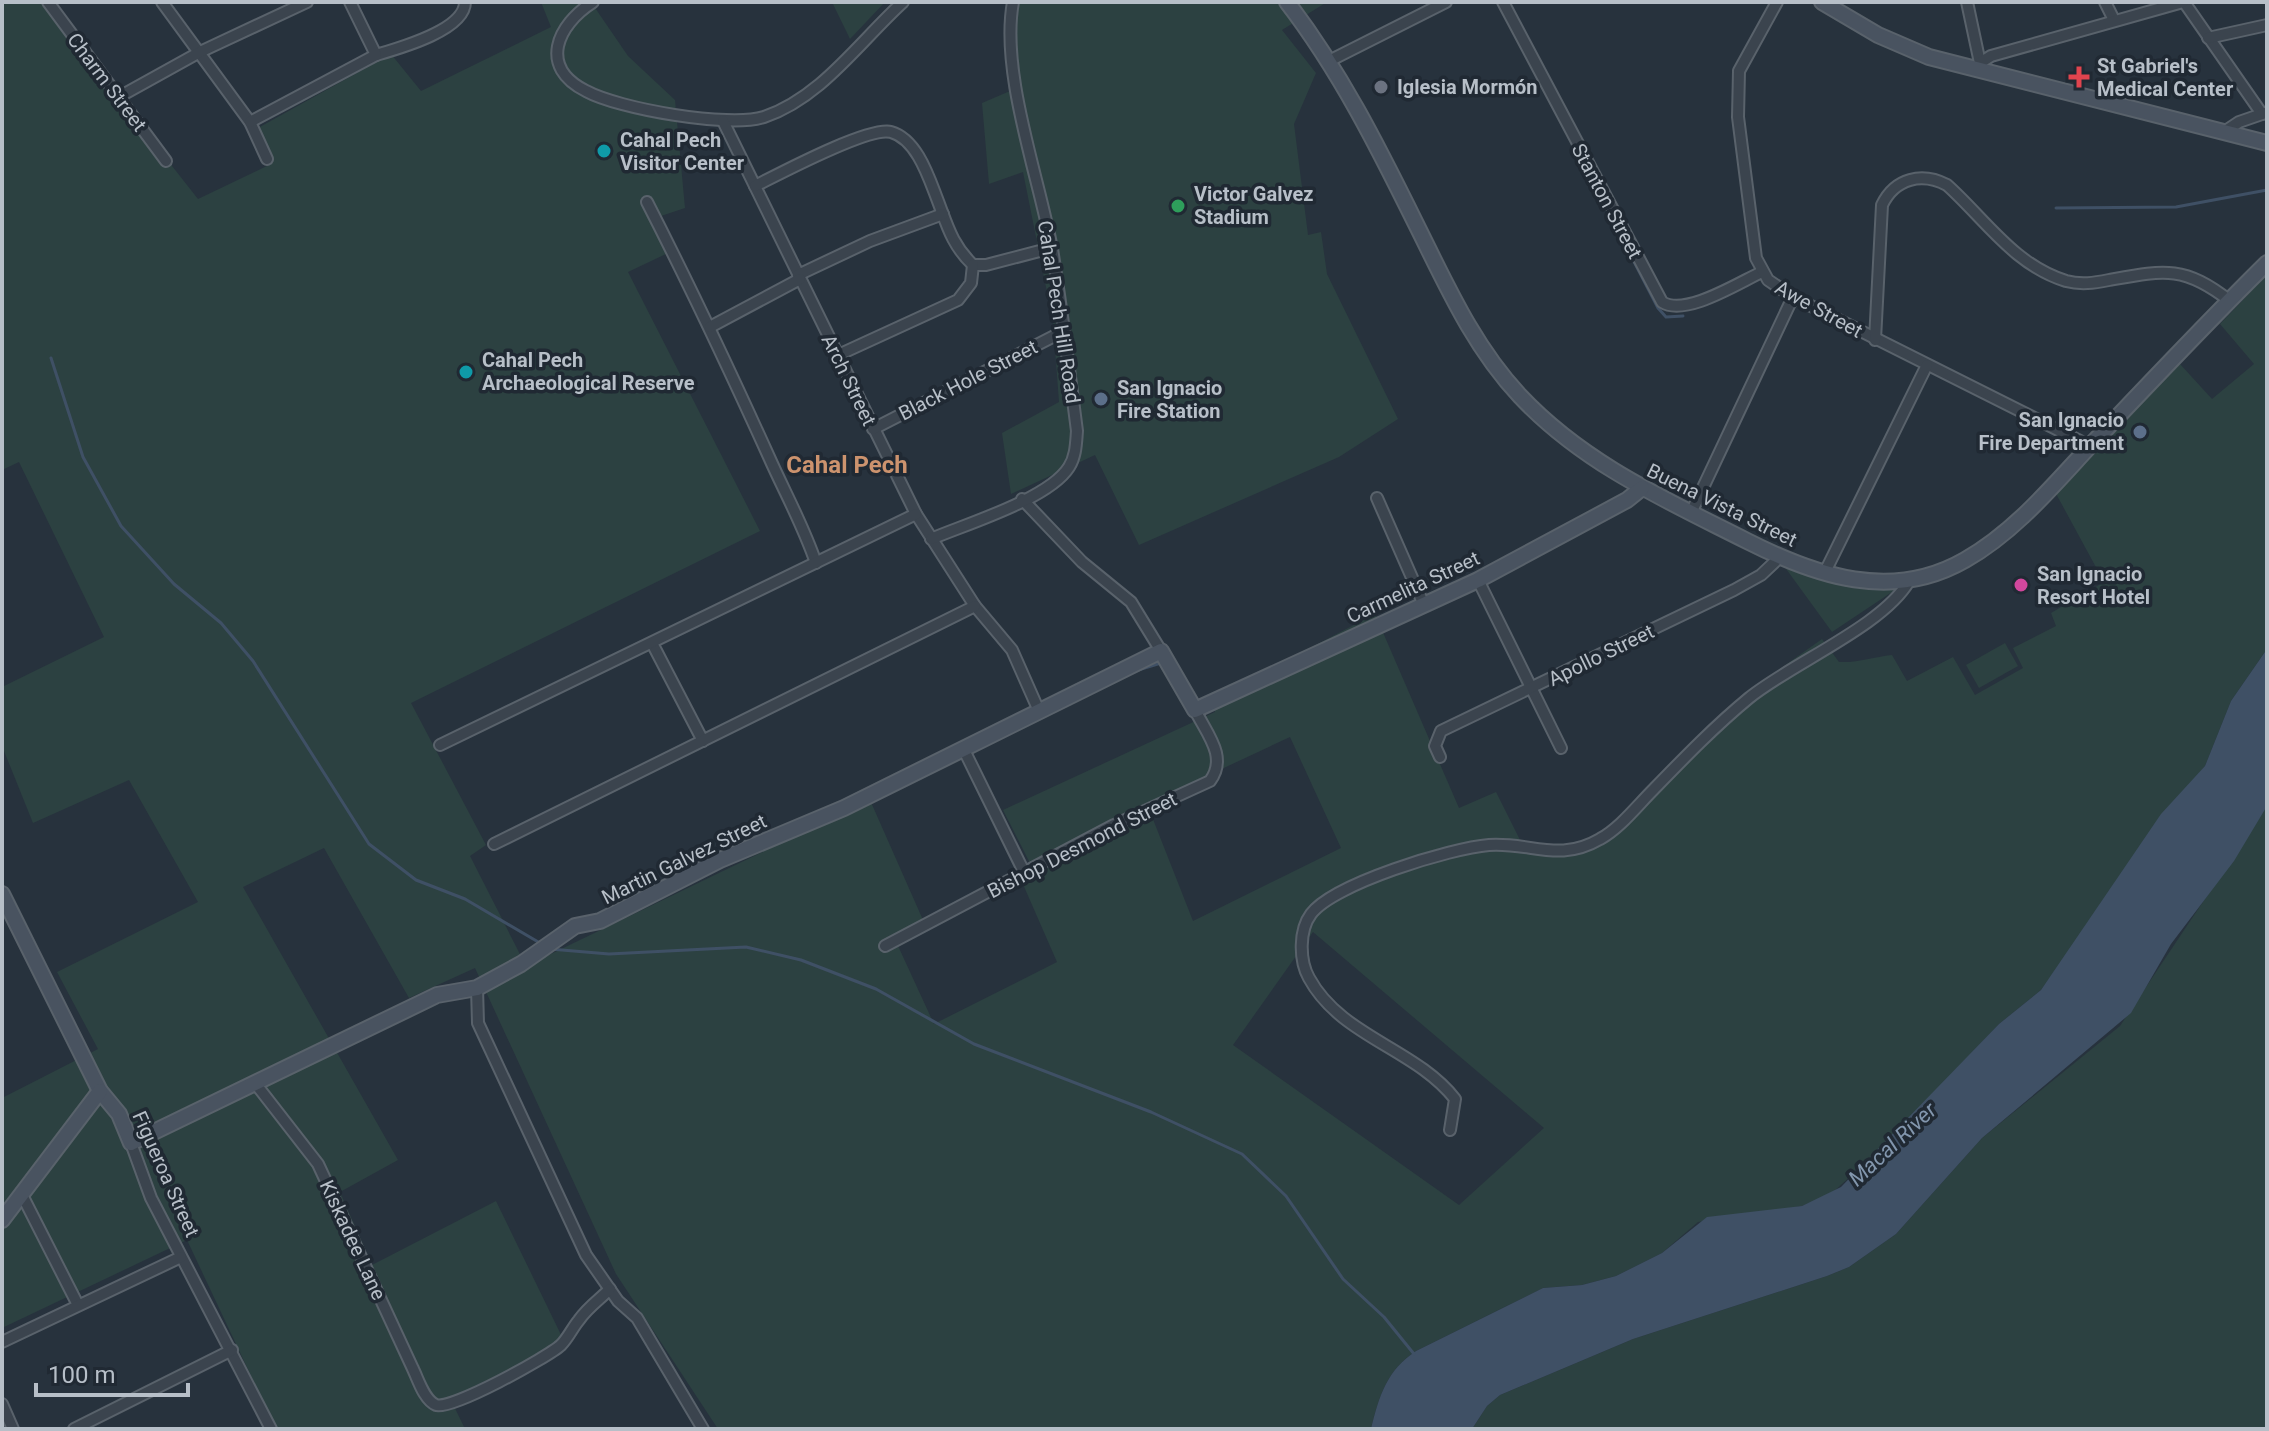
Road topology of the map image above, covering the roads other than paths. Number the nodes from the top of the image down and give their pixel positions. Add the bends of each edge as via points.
1 (48, 2) edge
2 (162, 2) edge
3 (307, 2) edge
4 (350, 2) edge
5 (465, 2) edge
6 (593, 2) edge
7 (903, 2) edge
8 (1013, 2) edge
9 (1287, 2) edge
10 (1446, 2) edge
11 (1503, 2) edge
12 (1777, 2) edge
13 (1822, 2) edge
14 (1967, 2) edge
15 (2105, 2) edge
16 (2184, 2) edge
17 (2114, 20) junction
18 (2267, 25) edge
19 (2208, 38) junction
20 (200, 52) junction
21 (376, 55) junction
22 (1329, 61) junction
23 (1979, 67) junction
24 (117, 98) junction
25 (2264, 113) edge
26 (723, 121) junction
27 (250, 122) junction
28 (2224, 132) junction
29 (2267, 143) edge
30 (267, 159) dead end
31 (166, 161) dead end
32 (755, 186) junction
33 (647, 202) dead end
34 (943, 214) junction
35 (1051, 248) junction
36 (2267, 263) edge
37 (973, 265) junction
38 (1762, 272) junction
39 (799, 277) junction
40 (1793, 297) junction
41 (2230, 301) junction
42 (710, 327) junction
43 (1064, 331) junction
44 (1875, 340) junction
45 (836, 356) junction
46 (1927, 365) junction
47 (873, 429) junction
48 (2090, 446) junction
49 (1642, 488) junction
50 (1377, 498) dead end
51 (1022, 499) junction
52 (1691, 513) junction
53 (916, 514) junction
54 (931, 539) junction
55 (1780, 557) junction
56 (816, 563) junction
57 (1824, 574) junction
58 (1478, 580) junction
59 (1909, 581) junction
60 (1424, 605) junction
61 (975, 606) junction
62 (652, 643) junction
63 (1161, 651) junction
64 (1532, 689) junction
65 (1195, 710) junction
66 (1039, 711) junction
67 (703, 741) junction
68 (440, 745) dead end
69 (963, 748) junction
70 (1561, 748) dead end
71 (1440, 757) dead end
72 (494, 844) dead end
73 (1025, 874) junction
74 (2, 894) edge
75 (885, 946) dead end
76 (477, 988) junction
77 (255, 1083) junction
78 (100, 1091) junction
79 (1450, 1130) dead end
80 (131, 1143) junction
81 (22, 1195) junction
82 (2, 1220) edge
83 (181, 1257) junction
84 (610, 1289) junction
85 (78, 1305) junction
86 (2, 1342) edge
87 (232, 1350) junction
88 (2, 1404) edge
89 (13, 1429) edge
90 (74, 1429) edge
91 (271, 1429) edge
92 (703, 1429) edge

1 - 24 street, Charm Street
2 - 20 street
3 - 20 street
4 - 21 street
5 - 21 street via 462,16 447,28
6 - 26 street via 575,13 560,34 560,62 575,84 606,98
7 - 26 street via 802,99 762,117
8 - 35 street, Cahal Pech Hill Road via 1017,83
9 - 22 street, Buena Vista Street
10 - 22 street
11 - 38 street, Stanton Street via 1662,302 1686,306
12 - 38 street, Awe Street via 1749,47 1737,82 1752,243
13 - 23 street via 1903,47
14 - 23 street
15 - 17 street
16 - 17 street
16 - 19 street
17 - 23 street via 1991,56
18 - 19 street
19 - 25 street
20 - 24 street
20 - 27 street
21 - 27 street
22 - 49 street, Buena Vista Street via 1480,347 1541,417 1600,464
23 - 28 street
24 - 31 street, Charm Street
25 - 28 street
26 - 32 street, Arch Street
27 - 30 street
28 - 29 street
32 - 34 street via 860,138 890,132 922,162
32 - 39 street, Arch Street
33 - 42 street
34 - 37 street via 956,248
34 - 39 street via 870,241
35 - 37 street
35 - 43 street, Cahal Pech Hill Road
36 - 41 street, Buena Vista Street
37 - 45 street via 971,283 958,300
38 - 40 street, Awe Street
39 - 42 street
39 - 45 street, Arch Street
40 - 44 street, Awe Street
40 - 52 street
41 - 44 street via 2201,280 2173,271 2091,284 2065,280 1998,239 1947,185 1914,178 1893,188 1882,205
41 - 48 street, Buena Vista Street
42 - 56 street via 802,520
43 - 47 street, Black Hole Street
43 - 51 street, Cahal Pech Hill Road via 1076,451 1059,478
44 - 46 street, Awe Street
45 - 47 street, Arch Street
46 - 48 street, Awe Street
46 - 57 street
47 - 53 street, Arch Street
48 - 59 street, Buena Vista Street via 1982,549 1954,566
49 - 52 street, Buena Vista Street
49 - 58 street, Carmelita Street
50 - 60 street
51 - 54 street, Cahal Pech Hill Road
51 - 63 street via 1082,562 1131,602
52 - 55 street, Buena Vista Street
53 - 54 street, Arch Street
53 - 56 street
54 - 61 street, Arch Street
55 - 57 street, Buena Vista Street
55 - 64 street, Apollo Street via 1734,590
56 - 62 street
57 - 59 street, Buena Vista Street via 1860,581
58 - 60 street, Carmelita Street
58 - 64 street
59 - 79 street via 1860,625 1752,696 1602,838 1570,853 1489,845 1447,855 1352,886 1310,914 1300,948 1308,977 1341,1018 1439,1079 1455,1099
60 - 65 street, Carmelita Street
61 - 66 street, Arch Street via 1012,650
61 - 67 street
62 - 67 street
62 - 68 street
63 - 65 street
63 - 66 street, Martin Galvez Street
64 - 70 street
64 - 71 street, Apollo Street via 1441,731 1435,746
65 - 73 street, Bishop Desmond Street via 1218,755 1219,769 1210,781
66 - 69 street, Martin Galvez Street
67 - 72 street
69 - 73 street
69 - 76 street, Martin Galvez Street via 600,921 575,926
73 - 75 street, Bishop Desmond Street
74 - 78 street, Figueroa Street
76 - 77 street, Martin Galvez Street via 437,995
76 - 84 street via 482,1033 586,1255
77 - 80 street, Martin Galvez Street
77 - 84 street, Kiskadee Lane via 318,1164 413,1369 437,1406 466,1399 539,1362
78 - 80 street, Figueroa Street via 119,1114
78 - 81 street
80 - 83 street, Figueroa Street
81 - 82 street
81 - 85 street
83 - 85 street
83 - 87 street, Figueroa Street
84 - 92 street via 637,1318
85 - 86 street
87 - 90 street
87 - 91 street, Figueroa Street
88 - 89 street

